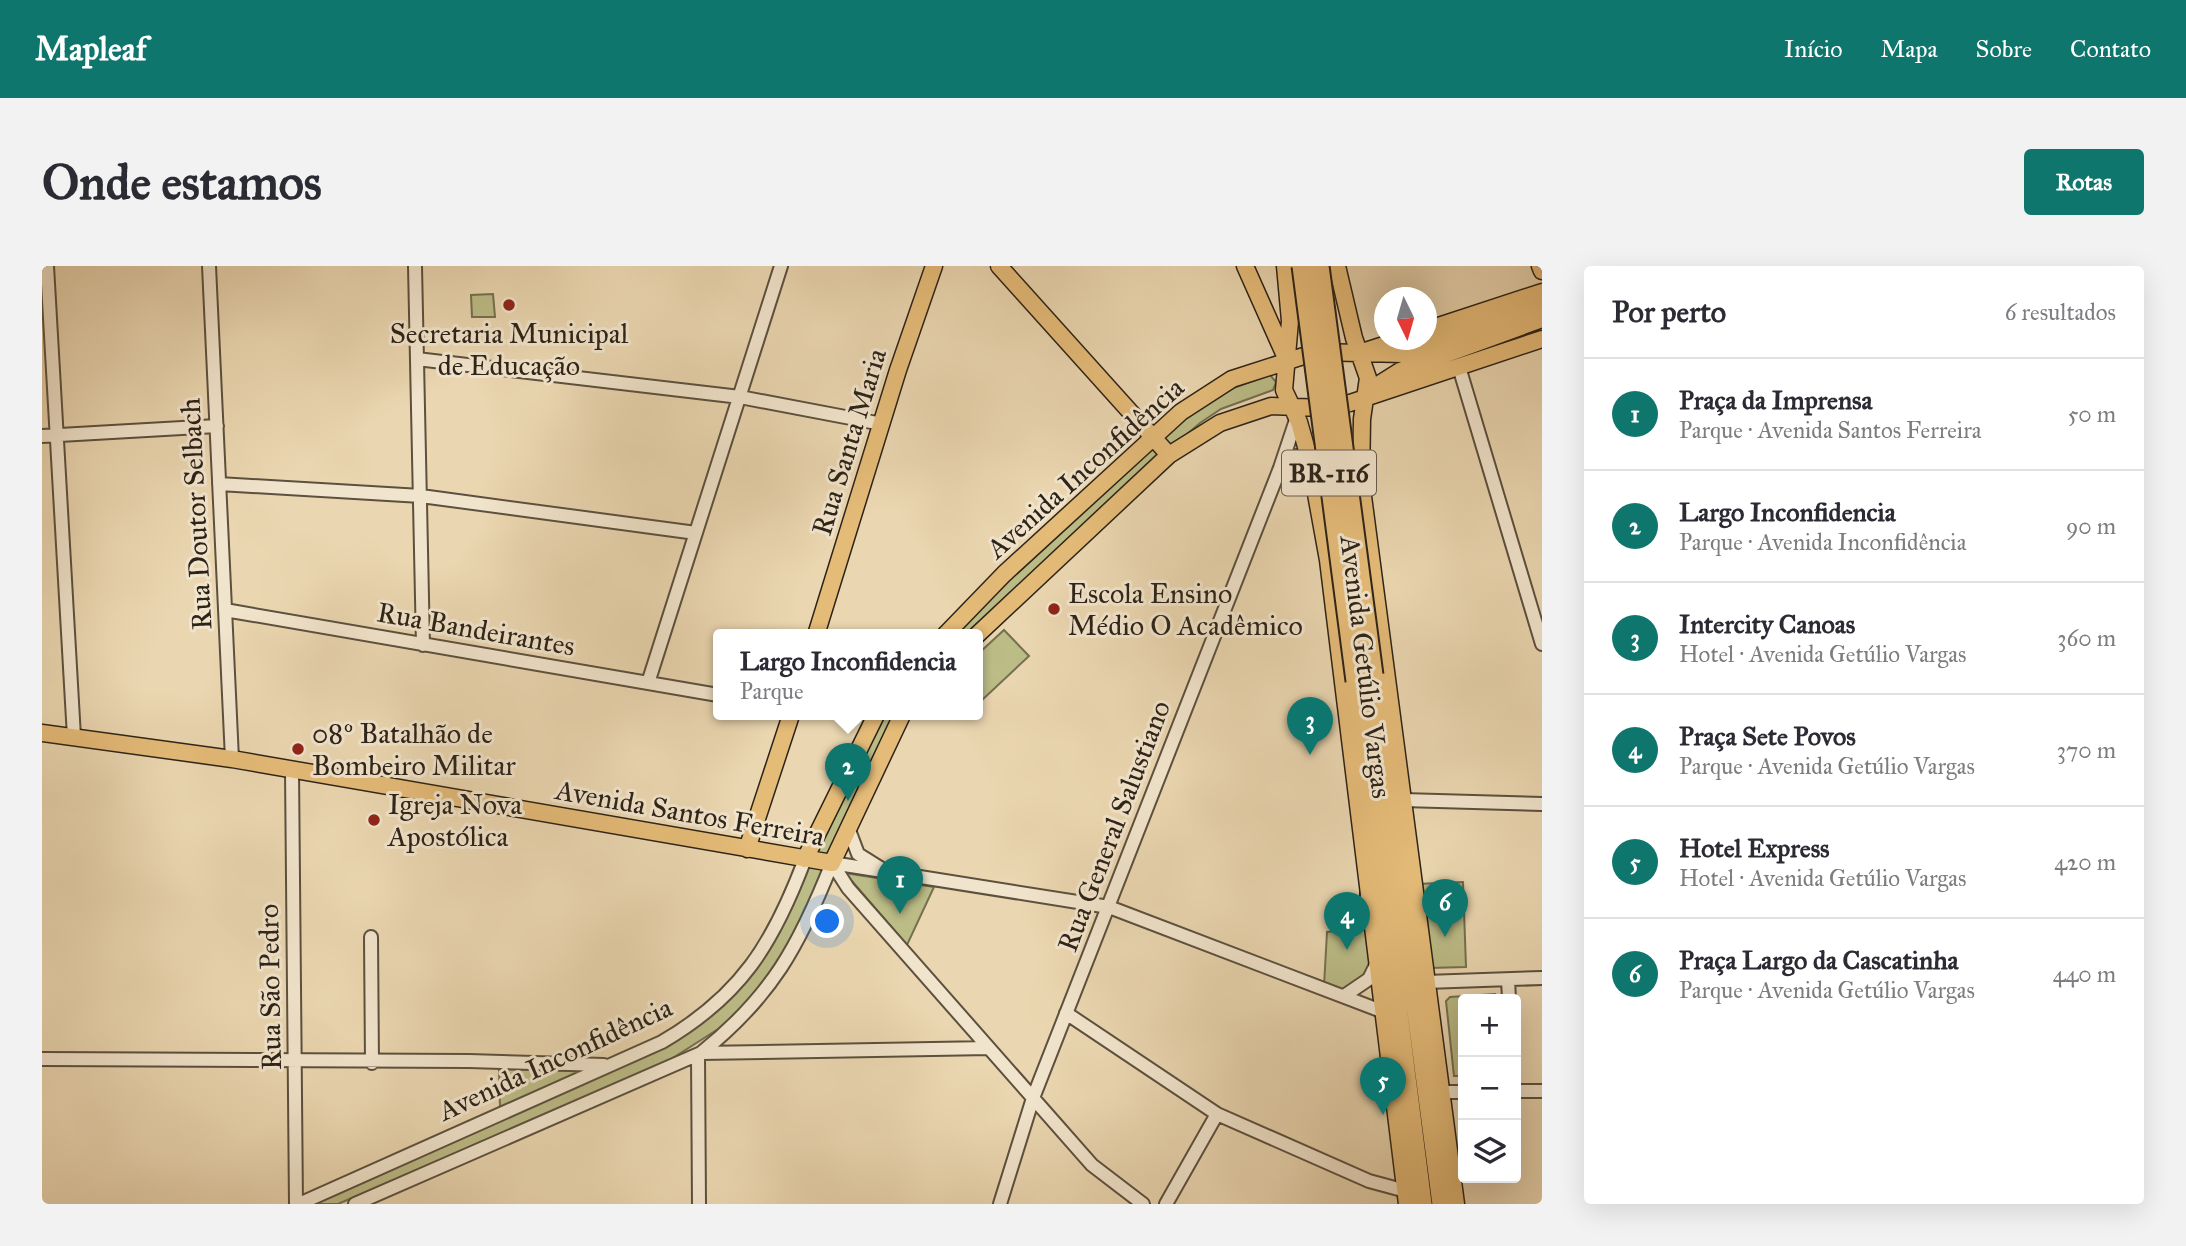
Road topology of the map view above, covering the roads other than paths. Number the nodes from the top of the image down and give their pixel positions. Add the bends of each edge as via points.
1 (47, 266) edge
2 (209, 266) edge
3 (415, 266) edge
4 (781, 266) edge
5 (934, 266) edge
6 (999, 266) edge
7 (1245, 266) edge
8 (1285, 266) edge
9 (1302, 266) edge
10 (1319, 266) edge
11 (1337, 266) edge
12 (1540, 266) edge
13 (1542, 271) edge
14 (1542, 292) edge
15 (1342, 294) junction
16 (1289, 302) junction
17 (1542, 304) edge
18 (1542, 319) edge
19 (1437, 326) edge
20 (1542, 339) edge
21 (1359, 353) junction
22 (1407, 353) edge
23 (417, 359) junction
24 (1287, 360) junction
25 (1459, 367) junction
26 (1366, 396) junction
27 (740, 397) junction
28 (1294, 411) junction
29 (882, 424) junction
30 (217, 426) junction
31 (42, 436) edge
32 (57, 436) junction
33 (1149, 441) junction
34 (1360, 457) junction
35 (1165, 459) junction
36 (1310, 460) junction
37 (1280, 468) junction
38 (219, 484) junction
39 (421, 496) junction
40 (696, 533) junction
41 (225, 610) junction
42 (818, 629) edge
43 (951, 629) edge
44 (983, 629) edge
45 (1542, 643) edge
46 (423, 645) junction
47 (1364, 678) junction
48 (648, 683) junction
49 (713, 694) edge
50 (789, 720) edge
51 (874, 720) edge
52 (900, 720) edge
53 (42, 733) edge
54 (74, 737) junction
55 (232, 759) junction
56 (292, 769) junction
57 (1404, 800) junction
58 (1371, 803) junction
59 (1542, 804) edge
60 (849, 830) junction
61 (1393, 837) junction
62 (747, 849) junction
63 (805, 859) junction
64 (832, 863) junction
65 (885, 871) junction
66 (1415, 905) junction
67 (1109, 907) junction
68 (1370, 911) junction
69 (371, 937) dead end
70 (1377, 963) junction
71 (1542, 978) edge
72 (1508, 980) junction
73 (1426, 982) junction
74 (1508, 994) edge
75 (1344, 996) junction
76 (1384, 1012) junction
77 (1066, 1013) junction
78 (720, 1038) junction
79 (989, 1048) junction
80 (700, 1054) junction
81 (727, 1054) junction
82 (42, 1059) edge
83 (296, 1062) junction
84 (372, 1063) junction
85 (608, 1065) junction
86 (1395, 1091) junction
87 (1521, 1091) edge
88 (1542, 1091) edge
89 (1441, 1092) junction
90 (1458, 1092) edge
91 (1033, 1098) junction
92 (1217, 1114) junction
93 (1416, 1144) junction
94 (1407, 1197) edge
95 (297, 1204) edge
96 (355, 1204) edge
97 (699, 1204) edge
98 (1000, 1204) edge
99 (1143, 1204) edge
100 (1166, 1204) edge
101 (1422, 1204) edge
102 (1442, 1204) edge
103 (1456, 1204) edge

1 - 32 street
2 - 30 street, Rua Doutor Selbach
3 - 23 street
4 - 27 street
5 - 29 main road, Rua Santa Maria
6 - 33 main road
7 - 24 main road
8 - 16 main road, Avenida Getúlio Vargas
9 - 47 highway, BR-116, bridge
10 - 47 highway, BR-116, bridge
11 - 15 main road, Avenida Getúlio Vargas
12 - 13 main road
14 - 19 main road
15 - 16 main road via 1337,314 1318,325 1304,322
15 - 21 main road, Avenida Getúlio Vargas
16 - 24 main road, Avenida Getúlio Vargas
17 - 22 main road
18 - 22 main road
20 - 25 main road, Avenida Inconfidência
21 - 22 main road, Avenida Inconfidência
21 - 24 main road, Avenida Inconfidência via 1316,352
21 - 26 main road, Avenida Getúlio Vargas via 1368,378
22 - 26 main road, Avenida Inconfidência
23 - 27 street
23 - 39 street
24 - 28 main road, Avenida Getúlio Vargas via 1283,384
24 - 33 main road, Avenida Inconfidência via 1231,379 1181,412
25 - 26 main road, Avenida Inconfidência
25 - 45 street
26 - 28 main road, Avenida Inconfidência via 1336,406
26 - 34 main road, Avenida Getúlio Vargas
27 - 29 street
27 - 40 street
28 - 35 main road, Avenida Inconfidência via 1263,407 1233,416
28 - 36 main road, Avenida Getúlio Vargas
28 - 37 street, Rua General Salustiano
29 - 42 main road, Rua Santa Maria
30 - 32 street
30 - 38 street, Rua Doutor Selbach
31 - 32 street
32 - 54 street
33 - 35 main road
33 - 43 main road, Avenida Inconfidência
34 - 36 main road via 1349,434 1331,430 1315,441
34 - 57 main road, Avenida Getúlio Vargas
35 - 44 main road, Avenida Inconfidência
36 - 37 street via 1296,456
36 - 68 main road, Avenida Getúlio Vargas via 1328,560
37 - 67 street, Rua General Salustiano
38 - 39 street
38 - 41 street, Rua Doutor Selbach
39 - 40 street
39 - 46 street
40 - 48 street
41 - 46 street, Rua Bandeirantes
41 - 55 street, Rua Doutor Selbach
46 - 48 street, Rua Bandeirantes
47 - 58 highway, BR-116
47 - 61 highway, BR-116
48 - 49 street, Rua Bandeirantes
50 - 62 main road
51 - 63 main road, Avenida Inconfidência
52 - 60 main road, Avenida Inconfidência
53 - 54 main road, Avenida Santos Ferreira
54 - 55 main road, Avenida Santos Ferreira
55 - 56 main road, Avenida Santos Ferreira
56 - 62 main road, Avenida Santos Ferreira
56 - 83 street, Rua São Pedro
57 - 59 street
57 - 66 main road, Avenida Getúlio Vargas
58 - 68 highway, BR-116
58 - 93 highway, BR-116
60 - 64 main road, Avenida Inconfidência
60 - 65 street via 858,854
61 - 66 highway, BR-116
61 - 102 highway, BR-116
62 - 63 main road, Avenida Santos Ferreira
63 - 64 main road, Avenida Santos Ferreira
63 - 85 street, Avenida Inconfidência via 774,934 749,970 705,1016 662,1042
64 - 65 street
64 - 78 street, Avenida Inconfidência via 801,938 777,979
64 - 79 street, Avenida Santos Ferreira via 848,888
65 - 67 street
66 - 73 main road, Avenida Getúlio Vargas
67 - 75 street
67 - 77 street, Rua General Salustiano
68 - 70 main road, Avenida Getúlio Vargas
69 - 84 street
70 - 75 street via 1369,979
70 - 76 main road, Avenida Getúlio Vargas
71 - 72 street
72 - 73 street
72 - 74 street
73 - 89 main road, Avenida Getúlio Vargas
75 - 76 street
76 - 86 main road, Avenida Getúlio Vargas
77 - 91 street, Rua General Salustiano
77 - 92 street
78 - 80 street, Avenida Inconfidência
78 - 81 street
79 - 81 street
79 - 91 street, Avenida Santos Ferreira
80 - 81 street
80 - 96 street, Avenida Inconfidência
80 - 97 street
82 - 83 street
83 - 84 street
83 - 95 street, Rua São Pedro
84 - 85 street
85 - 95 street, Avenida Inconfidência
86 - 93 highway
86 - 94 main road, Avenida Getúlio Vargas
87 - 88 street
89 - 90 street
89 - 103 main road, Avenida Getúlio Vargas
91 - 98 street, Rua General Salustiano
91 - 99 street, Avenida Santos Ferreira via 1092,1166
92 - 94 street
92 - 100 street
93 - 101 highway, BR-116

